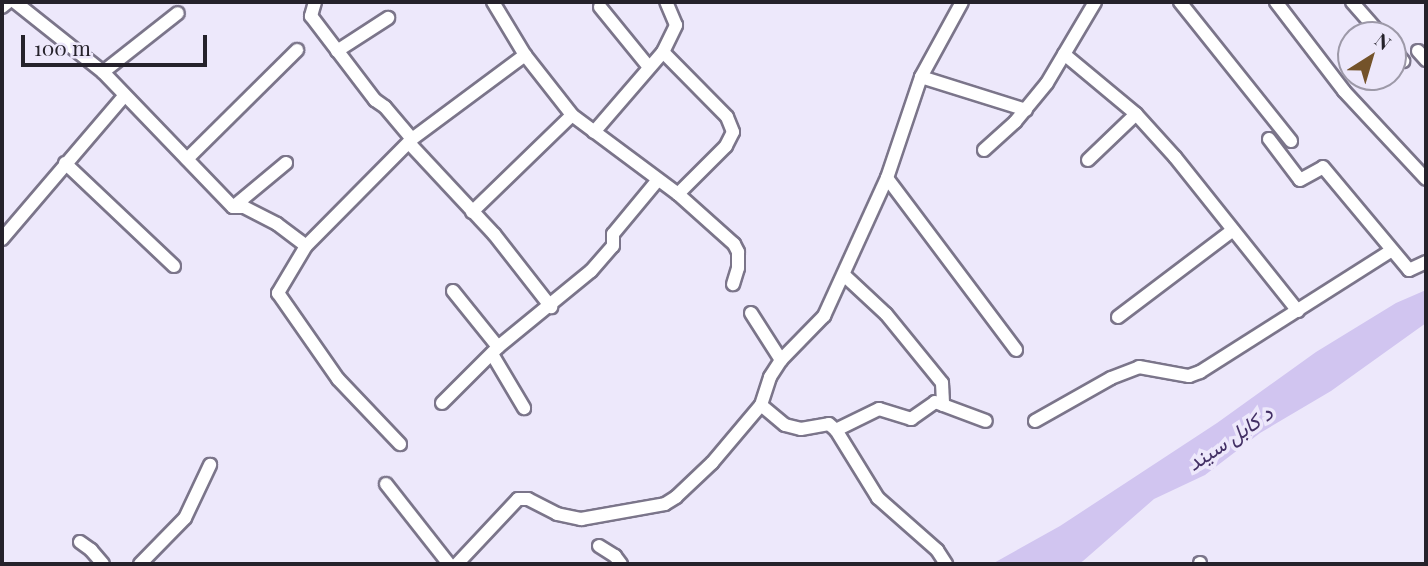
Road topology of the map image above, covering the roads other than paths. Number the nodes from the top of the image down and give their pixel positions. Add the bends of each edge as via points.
1 (8, 2) edge
2 (15, 2) edge
3 (315, 2) edge
4 (666, 2) edge
5 (962, 2) edge
6 (1095, 2) edge
7 (1180, 2) edge
8 (1276, 2) edge
9 (1352, 2) edge
10 (495, 3) edge
11 (2, 7) edge
12 (600, 7) dead end
13 (178, 13) dead end
14 (388, 18) dead end
15 (1369, 21) edge
16 (297, 50) dead end
17 (337, 51) junction
18 (663, 52) junction
19 (1064, 54) junction
20 (525, 55) junction
21 (649, 67) junction
22 (103, 72) junction
23 (920, 76) junction
24 (124, 96) junction
25 (1026, 110) junction
26 (572, 114) junction
27 (1136, 114) junction
28 (594, 132) junction
29 (1269, 139) dead end
30 (1292, 141) dead end
31 (411, 142) junction
32 (984, 150) dead end
33 (187, 159) junction
34 (1088, 160) dead end
35 (65, 163) junction
36 (286, 163) dead end
37 (887, 178) junction
38 (1426, 179) edge
39 (657, 181) junction
40 (678, 194) junction
41 (233, 207) junction
42 (472, 212) junction
43 (1233, 230) junction
44 (2, 239) edge
45 (306, 246) junction
46 (1389, 252) dead end
47 (1426, 262) edge
48 (174, 266) dead end
49 (844, 275) junction
50 (733, 284) dead end
51 (453, 291) dead end
52 (551, 307) junction
53 (1298, 311) junction
54 (751, 313) dead end
55 (1118, 317) dead end
56 (1016, 349) dead end
57 (495, 351) junction
58 (781, 360) junction
59 (442, 403) dead end
60 (943, 404) junction
61 (761, 405) junction
62 (524, 408) dead end
63 (986, 421) dead end
64 (1035, 421) dead end
65 (836, 430) junction
66 (400, 444) dead end
67 (210, 465) dead end
68 (386, 484) dead end
69 (80, 542) dead end
70 (599, 546) dead end
71 (103, 564) edge
72 (140, 564) edge
73 (449, 564) edge
74 (457, 564) edge
75 (621, 564) edge
76 (946, 564) edge

1 - 11 street
2 - 22 street
3 - 17 street via 311,16
4 - 18 street via 676,25
5 - 23 street
6 - 19 street
7 - 30 street
8 - 38 street via 1344,91
9 - 15 street
10 - 20 street
12 - 21 street
13 - 22 street
14 - 17 street
16 - 33 street
17 - 31 street
18 - 21 street
18 - 40 street via 727,117 733,132 726,146
19 - 25 street
19 - 27 street
20 - 26 street
20 - 31 street
21 - 28 street
22 - 24 street
23 - 25 street
23 - 37 street
24 - 33 street
24 - 35 street
25 - 32 street
26 - 28 street
26 - 42 street
27 - 34 street
27 - 43 street
28 - 39 street
29 - 47 street via 1300,180 1323,167 1409,270
31 - 42 street
31 - 45 street
33 - 41 street
35 - 44 street
35 - 48 street
36 - 41 street
37 - 49 street
37 - 56 street
39 - 40 street
39 - 52 street via 613,234 613,246 592,271
40 - 50 street via 734,244 738,268
41 - 45 street via 244,207 277,224
42 - 52 street
43 - 53 street
43 - 55 street
45 - 66 street via 278,293 338,379
46 - 53 street
49 - 58 street via 824,316
49 - 60 street via 886,314 942,383
51 - 57 street
52 - 57 street
53 - 64 street via 1200,372 1189,376 1139,367
54 - 58 street
57 - 59 street
57 - 62 street
58 - 61 street via 769,377
60 - 63 street
60 - 65 street via 935,402 911,419 879,409
61 - 65 street via 785,425 801,429 829,424
61 - 74 street via 712,463 665,504 580,519 522,498
65 - 76 street via 878,498 937,550
67 - 72 street via 185,518
68 - 73 street
69 - 71 street
70 - 75 street

